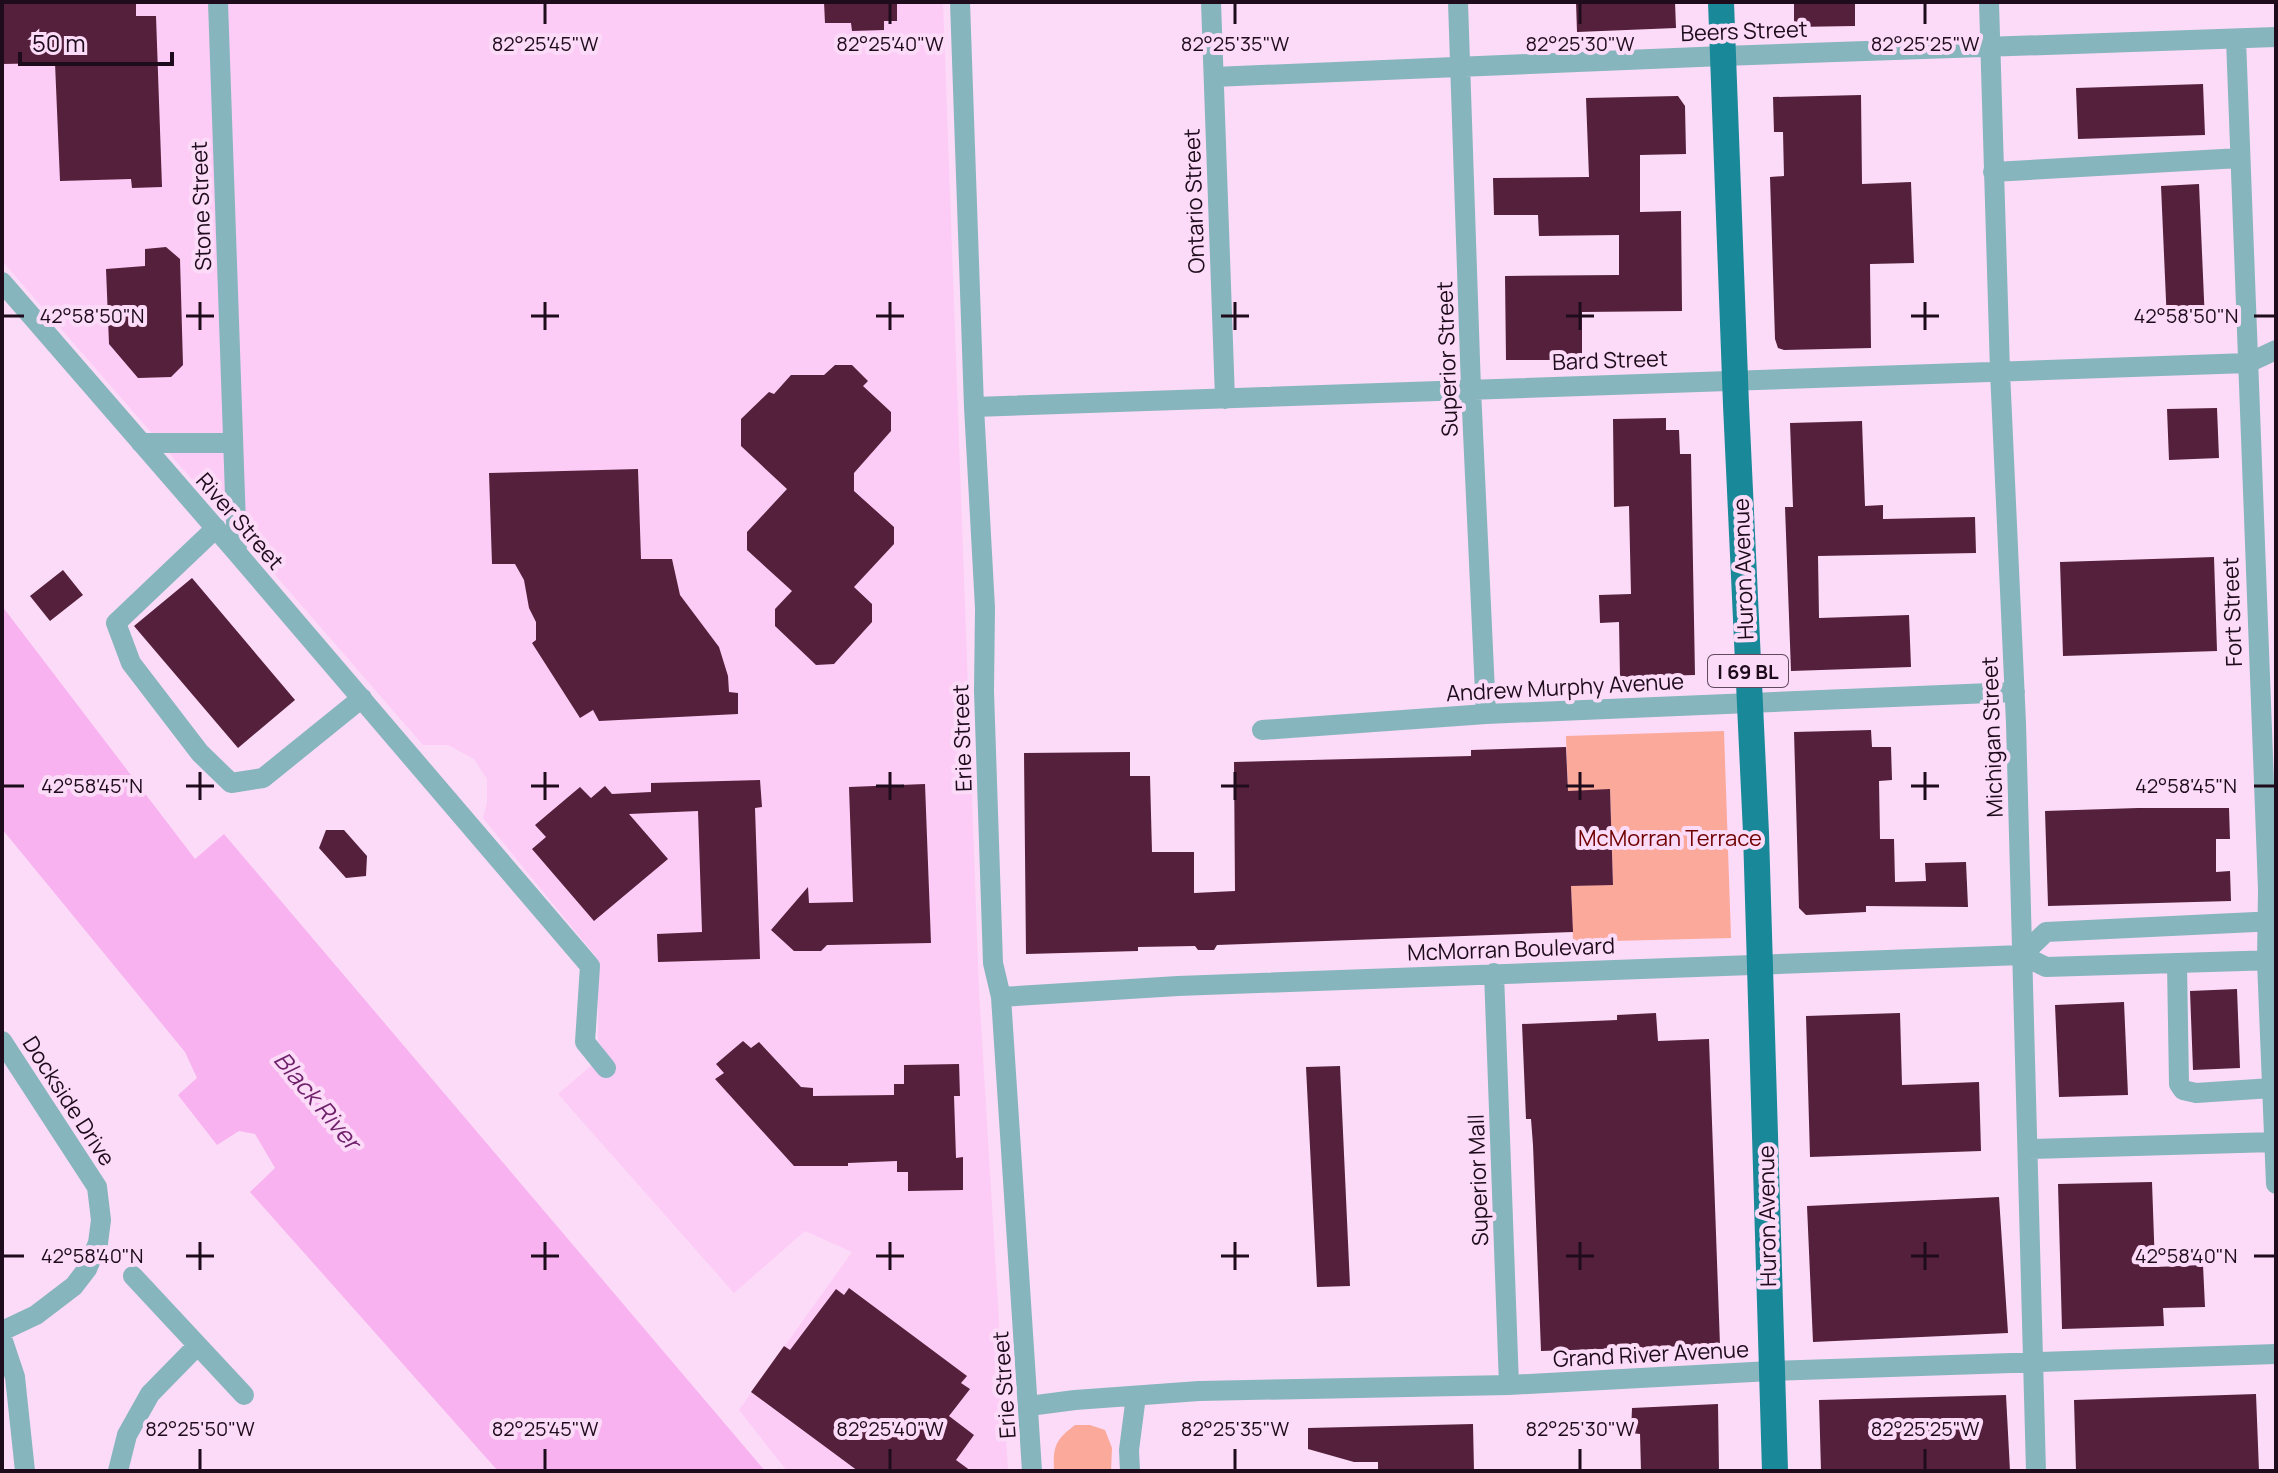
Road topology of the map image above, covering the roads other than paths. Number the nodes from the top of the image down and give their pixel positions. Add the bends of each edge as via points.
1 (218, 2) edge
2 (960, 2) edge
3 (1211, 2) edge
4 (1458, 2) edge
5 (1721, 2) edge
6 (1989, 2) edge
7 (2276, 37) edge
8 (2236, 39) junction
9 (1988, 47) junction
10 (1723, 56) junction
11 (1460, 67) junction
12 (1214, 77) junction
13 (2240, 158) junction
14 (1993, 172) junction
15 (2, 282) edge
16 (2276, 350) edge
17 (2248, 363) junction
18 (2000, 371) junction
19 (1735, 379) junction
20 (1471, 389) junction
21 (1225, 399) junction
22 (974, 407) junction
23 (141, 443) junction
24 (233, 443) junction
25 (216, 528) junction
26 (237, 553) junction
27 (2015, 692) junction
28 (362, 698) junction
29 (1749, 703) junction
30 (1486, 714) junction
31 (1262, 730) dead end
32 (2272, 920) edge
33 (2022, 955) junction
34 (2272, 960) edge
35 (1760, 963) junction
36 (2177, 963) junction
37 (1494, 973) junction
38 (1001, 997) junction
39 (2, 1041) edge
40 (606, 1068) dead end
41 (2272, 1088) junction
42 (2274, 1142) edge
43 (2029, 1149) junction
44 (2276, 1184) edge
45 (133, 1276) dead end
46 (2, 1331) edge
47 (2, 1338) edge
48 (197, 1346) junction
49 (2276, 1354) edge
50 (2034, 1362) junction
51 (1771, 1371) junction
52 (1509, 1385) junction
53 (244, 1395) dead end
54 (1136, 1396) junction
55 (1029, 1406) junction
56 (12, 1429) edge
57 (25, 1471) edge
58 (118, 1471) edge
59 (1032, 1471) edge
60 (1130, 1471) edge
61 (1775, 1471) edge
62 (2036, 1471) edge

1 - 24 street, Stone Street
2 - 22 street, Erie Street
3 - 12 street, Ontario Street
4 - 11 street, Superior Street
5 - 10 main road, Huron Avenue / I 69 BL
6 - 9 street, Michigan Street
7 - 8 street, Beers Street
8 - 9 street, Beers Street
8 - 13 street, Fort Street
9 - 10 street, Beers Street
9 - 14 street, Michigan Street
10 - 11 street, Beers Street
10 - 19 main road, Huron Avenue / I 69 BL
11 - 12 street, Beers Street
11 - 20 street, Superior Street
12 - 21 street, Ontario Street
13 - 14 street
13 - 17 street, Fort Street
14 - 18 street, Michigan Street
15 - 23 street, River Street
16 - 17 street
17 - 18 street, Bard Street
17 - 32 street, Fort Street
18 - 19 street, Bard Street
18 - 27 street, Michigan Street
19 - 20 street, Bard Street
19 - 29 main road, Huron Avenue / I 69 BL
20 - 21 street, Bard Street
20 - 30 street, Superior Street
21 - 22 street, Bard Street
22 - 38 street, Erie Street via 985,608 993,963
23 - 24 street
23 - 25 street, River Street
24 - 26 street, Stone Street
25 - 26 street, River Street
25 - 28 street via 116,623 131,663 200,753 231,783 263,778
26 - 28 street, River Street
27 - 29 street, Andrew Murphy Avenue
27 - 33 street, Michigan Street
28 - 40 street, River Street via 590,966 585,1042
29 - 30 street, Andrew Murphy Avenue
29 - 35 main road, Huron Avenue / I 69 BL
30 - 31 street, Andrew Murphy Avenue
32 - 33 street via 2046,932
32 - 34 street, Fort Street
33 - 35 street, McMorran Boulevard
33 - 36 street, McMorran Boulevard via 2046,967
33 - 43 street, Michigan Street
34 - 36 street, McMorran Boulevard
34 - 41 street, Fort Street
35 - 37 street, McMorran Boulevard
35 - 51 main road, Huron Avenue / I 69 BL
36 - 41 street via 2183,1090
37 - 38 street, McMorran Boulevard
37 - 52 street, Superior Mall
38 - 55 street, Erie Street
39 - 46 street, Dockside Drive via 97,1187 101,1220 93,1256 74,1286 36,1315
41 - 42 street, Fort Street
42 - 43 street
42 - 44 street, Fort Street
43 - 50 street, Michigan Street
45 - 48 street
47 - 56 street via 15,1377
48 - 53 street
48 - 58 street via 150,1394 127,1435
49 - 50 street, Grand River Avenue
50 - 51 street, Grand River Avenue
50 - 62 street, Michigan Street
51 - 52 street, Grand River Avenue
51 - 61 main road, Huron Avenue / I 69 BL
52 - 54 street, Grand River Avenue
54 - 55 street, Grand River Avenue
54 - 60 street
55 - 59 street, Erie Street
56 - 57 street

